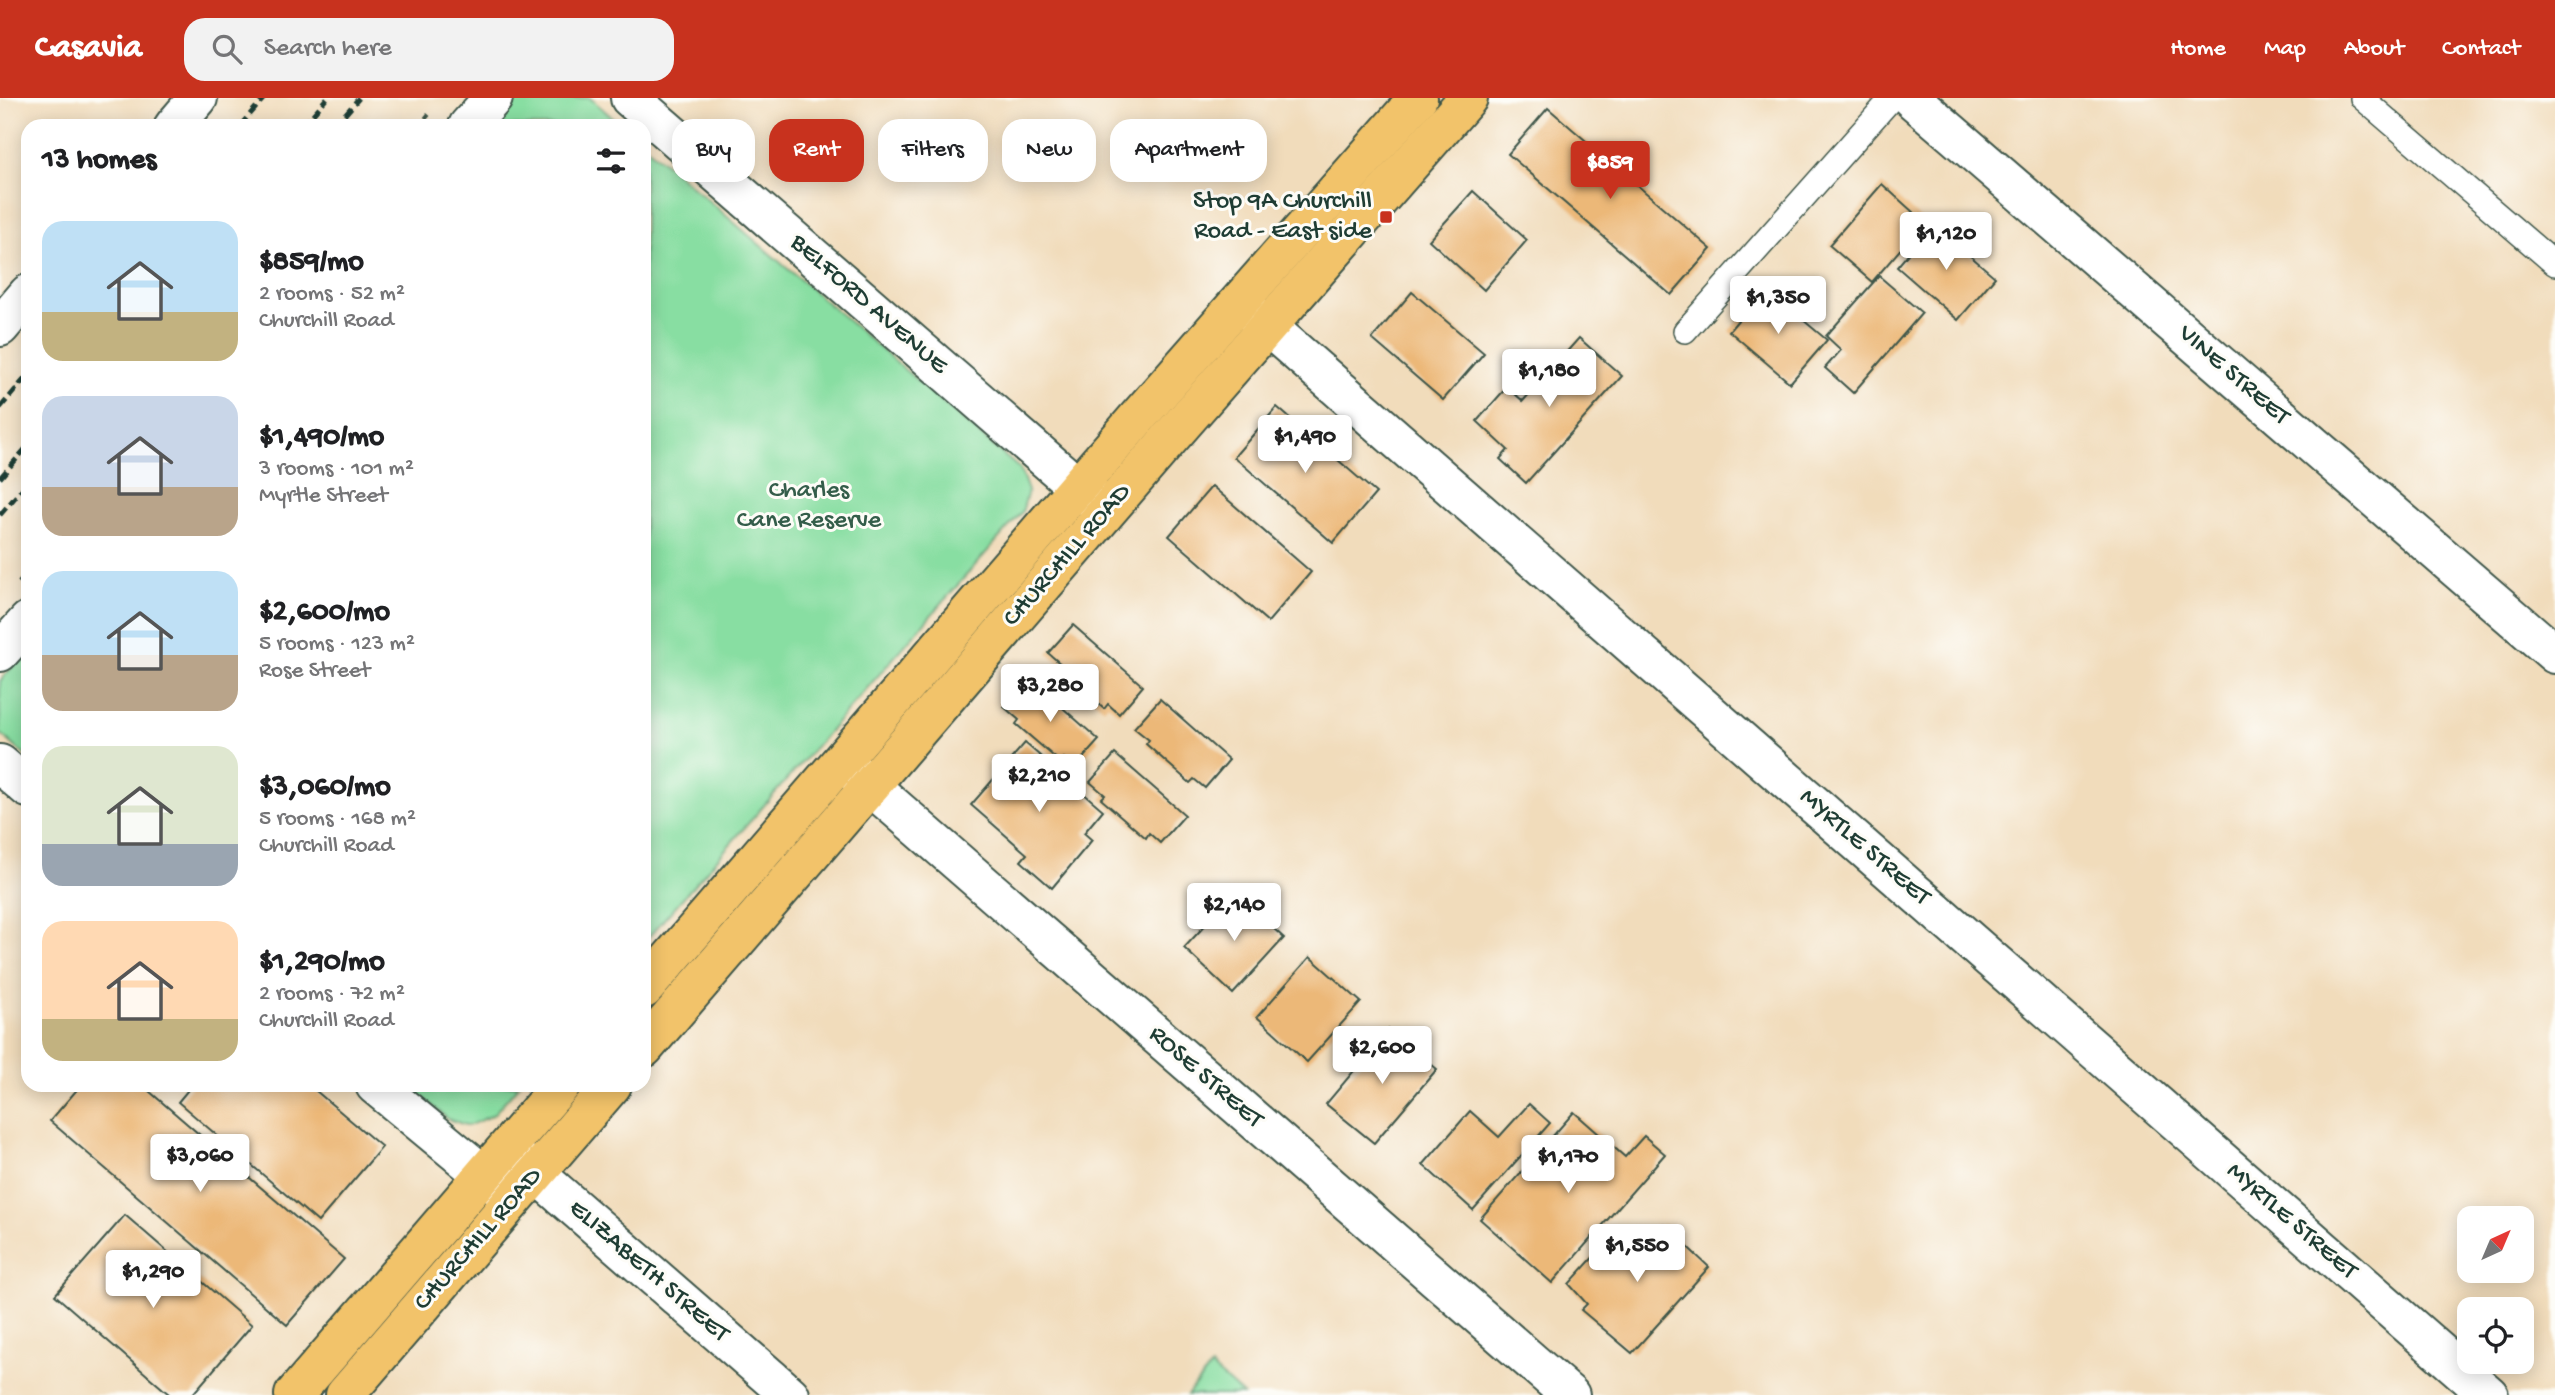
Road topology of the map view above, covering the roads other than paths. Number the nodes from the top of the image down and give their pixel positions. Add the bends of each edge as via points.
1 (198, 98) edge
2 (492, 98) edge
3 (631, 98) edge
4 (1418, 98) edge
5 (1468, 98) edge
6 (1892, 98) edge
7 (1911, 98) edge
8 (2362, 98) edge
9 (180, 119) edge
10 (474, 119) edge
11 (2555, 264) edge
12 (1239, 301) junction
13 (1268, 326) junction
14 (1685, 331) dead end
15 (1077, 487) junction
16 (1106, 512) junction
17 (21, 629) edge
18 (0, 652) edge
19 (2555, 654) edge
20 (841, 761) junction
21 (0, 764) edge
22 (21, 782) edge
23 (869, 785) junction
24 (651, 981) edge
25 (651, 1040) edge
26 (383, 1092) edge
27 (555, 1092) edge
28 (606, 1092) edge
29 (496, 1162) junction
30 (525, 1188) junction
31 (294, 1395) edge
32 (345, 1395) edge
33 (790, 1395) edge
34 (1570, 1395) edge
35 (2489, 1395) edge

1 - 9 street
2 - 10 street
3 - 15 street, BELFORD AVENUE
4 - 12 main road, CHURCHILL ROAD
5 - 13 main road, CHURCHILL ROAD
6 - 14 lane
7 - 19 street, VINE STREET
8 - 11 lane
12 - 13 street, MYRTLE STREET
12 - 15 main road, CHURCHILL ROAD
13 - 16 main road, CHURCHILL ROAD
13 - 35 street, MYRTLE STREET
15 - 16 street, BELFORD AVENUE
15 - 20 main road, CHURCHILL ROAD
16 - 23 main road, CHURCHILL ROAD
17 - 18 street
20 - 23 street, ROSE STREET
20 - 24 main road, CHURCHILL ROAD
21 - 22 street
23 - 25 main road, CHURCHILL ROAD
23 - 34 street, ROSE STREET
26 - 29 street, ELIZABETH STREET via 451,1150
27 - 29 main road, CHURCHILL ROAD
28 - 30 main road, CHURCHILL ROAD
29 - 30 street, ELIZABETH STREET
29 - 31 main road, CHURCHILL ROAD
30 - 32 main road, CHURCHILL ROAD
30 - 33 street, ELIZABETH STREET

